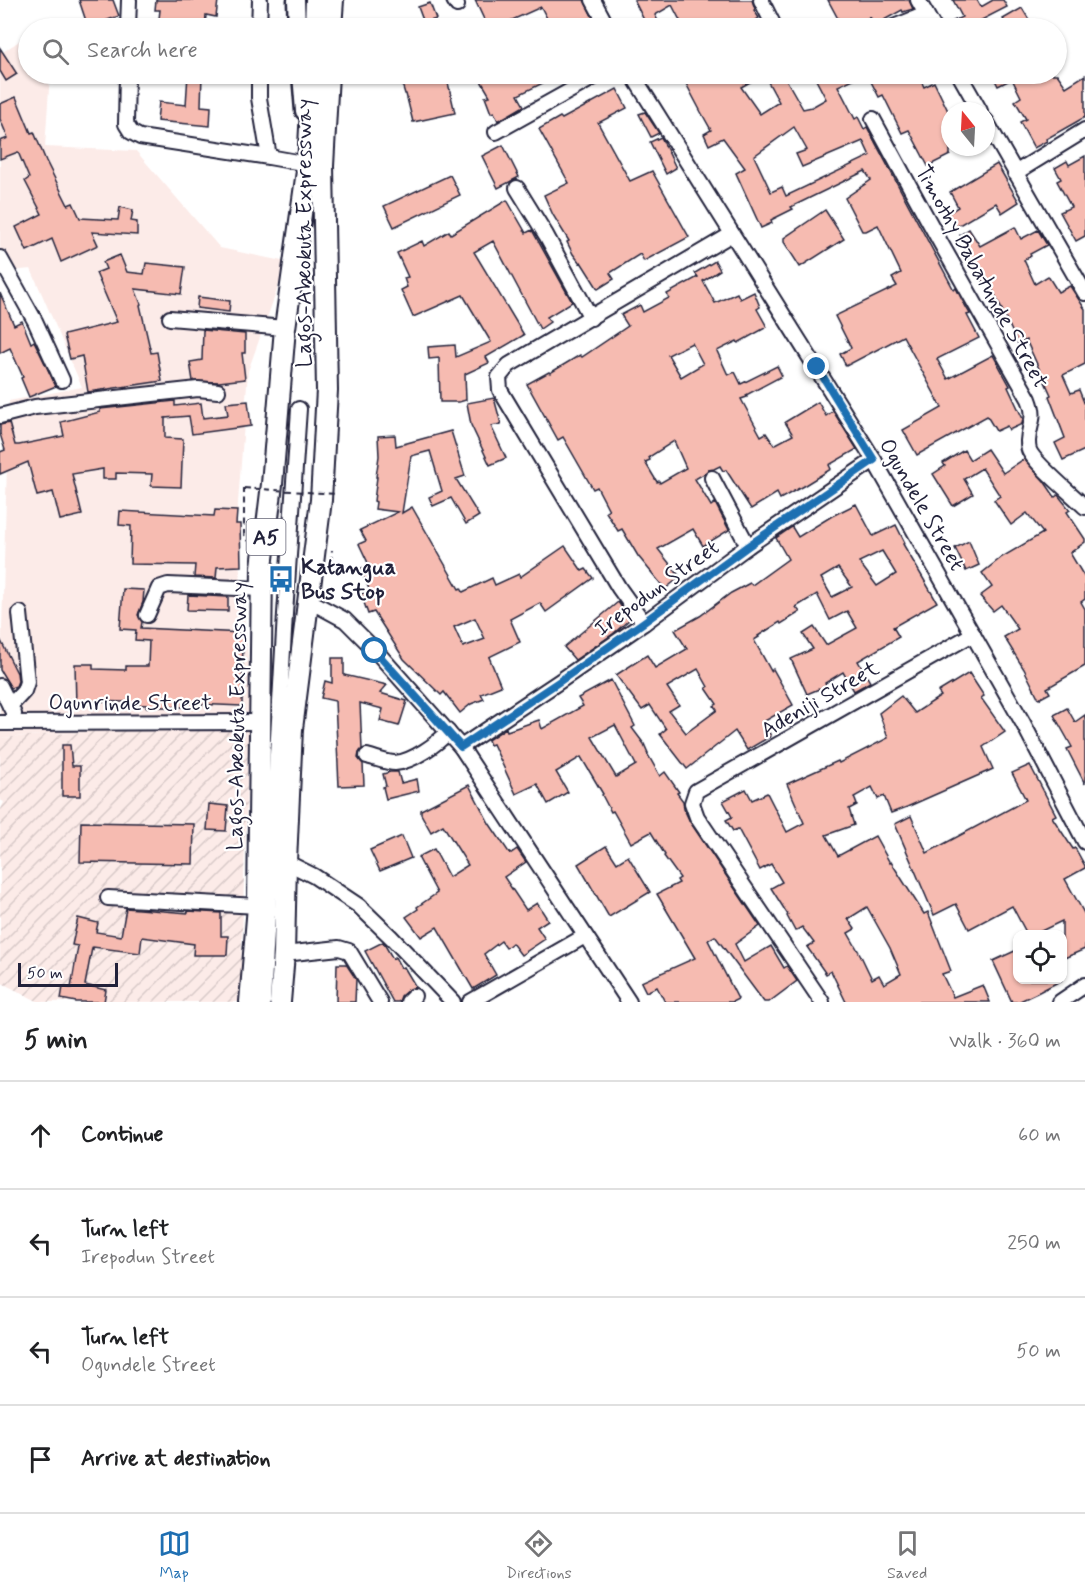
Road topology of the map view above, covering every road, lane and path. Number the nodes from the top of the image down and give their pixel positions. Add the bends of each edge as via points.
1 (129, 0) edge
2 (260, 0) edge
3 (296, 0) edge
4 (316, 0) edge
5 (333, 0) edge
6 (343, 0) edge
7 (592, 0) edge
8 (760, 0) edge
9 (918, 0) edge
10 (926, 14) junction
11 (128, 18) edge
12 (259, 18) edge
13 (297, 18) edge
14 (315, 18) edge
15 (332, 18) edge
16 (341, 18) edge
17 (602, 18) edge
18 (770, 18) edge
19 (916, 18) edge
20 (928, 18) edge
21 (127, 84) edge
22 (259, 84) edge
23 (303, 84) edge
24 (313, 84) edge
25 (327, 84) edge
26 (332, 84) edge
27 (582, 84) edge
28 (638, 84) edge
29 (965, 84) edge
30 (975, 102) edge
31 (873, 119) dead end
32 (1085, 130) edge
33 (496, 132) dead end
34 (995, 138) edge
35 (269, 157) junction
36 (315, 165) junction
37 (1015, 173) junction
38 (517, 188) dead end
39 (732, 234) junction
40 (0, 258) edge
41 (1085, 293) edge
42 (170, 318) dead end
43 (591, 318) junction
44 (285, 328) junction
45 (62, 380) dead end
46 (218, 391) dead end
47 (299, 409) dead end
48 (0, 416) edge
49 (874, 460) junction
50 (712, 478) dead end
51 (337, 494) dead end
52 (1085, 507) edge
53 (244, 534) dead end
54 (748, 546) junction
55 (261, 589) junction
56 (308, 600) junction
57 (20, 613) dead end
58 (147, 615) dead end
59 (644, 622) junction
60 (973, 634) junction
61 (0, 686) edge
62 (10, 706) junction
63 (260, 722) junction
64 (0, 723) edge
65 (19, 723) junction
66 (448, 732) junction
67 (461, 747) junction
68 (367, 756) dead end
69 (1085, 842) edge
70 (286, 862) junction
71 (108, 898) dead end
72 (258, 906) junction
73 (585, 936) junction
74 (284, 954) junction
75 (1085, 985) edge
76 (250, 1002) edge
77 (263, 1002) edge
78 (280, 1002) edge
79 (380, 1002) edge
80 (453, 1002) edge
81 (470, 1002) edge
82 (629, 1002) edge
83 (822, 1002) edge
84 (1060, 1002) edge

1 - 11 street
2 - 12 street
3 - 13 main road
4 - 14 highway
5 - 15 highway
6 - 16 main road
7 - 17 street
8 - 18 street
9 - 10 street
10 - 19 street
10 - 20 street
21 - 35 street via 126,124 140,137
22 - 35 street
23 - 36 main road
24 - 36 highway, Lagos-Abeokuta Expressway / A5
25 - 36 highway, Lagos-Abeokuta Expressway / A5
26 - 36 main road
27 - 33 street
28 - 39 street, Ogundele Street
29 - 30 street
31 - 52 street, Timothy Babatunde Street via 1029,399 1033,419 1029,451
32 - 37 street
34 - 37 street
35 - 36 street
36 - 44 highway, Lagos-Abeokuta Expressway / A5
36 - 56 highway, Lagos-Abeokuta Expressway / A5 via 327,390 321,500
37 - 41 street
38 - 43 street
39 - 43 street
39 - 49 street, Ogundele Street
40 - 45 street
42 - 44 street
43 - 59 street via 509,365 500,377 500,390
44 - 55 highway, Lagos-Abeokuta Expressway / A5
46 - 48 street via 198,389 65,403
47 - 77 street
49 - 54 street, Irepodun Street
49 - 60 street, Ogundele Street
50 - 54 street
51 - 53 path, bridge via 244,488
54 - 59 street, Irepodun Street
55 - 58 street via 168,585 159,588
55 - 63 highway, Lagos-Abeokuta Expressway / A5
56 - 66 street via 345,620
56 - 70 highway, Lagos-Abeokuta Expressway / A5 via 292,729
57 - 62 street via 27,682
59 - 67 street, Irepodun Street
60 - 69 street, Ogundele Street
60 - 83 street, Adeniji Street via 696,791 692,803 697,817
61 - 62 street
62 - 65 street
63 - 65 street, Ogunrinde Street
63 - 72 highway, Lagos-Abeokuta Expressway / A5
64 - 65 street, Ogunrinde Street
66 - 67 street
66 - 68 street via 439,742 409,759 394,763
67 - 73 street
70 - 74 highway, Lagos-Abeokuta Expressway / A5
70 - 80 street via 359,906
71 - 72 street
72 - 76 highway, Lagos-Abeokuta Expressway / A5
73 - 81 street
73 - 82 street
74 - 78 highway, Lagos-Abeokuta Expressway / A5
74 - 79 street via 339,948 349,951
75 - 84 street

